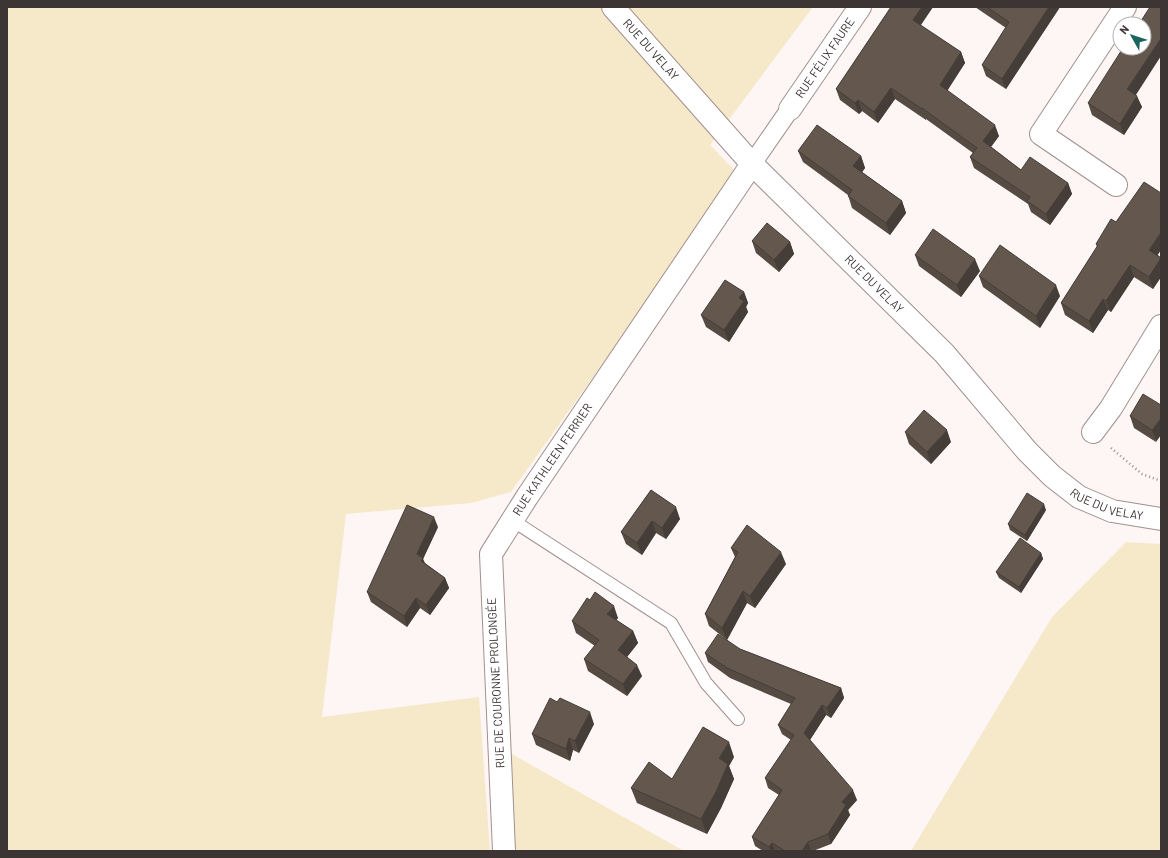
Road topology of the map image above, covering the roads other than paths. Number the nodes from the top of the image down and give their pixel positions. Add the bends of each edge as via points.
1 (613, 7) edge
2 (860, 7) edge
3 (1125, 7) edge
4 (790, 109) joint
5 (752, 164) junction
6 (1116, 185) dead end
7 (1161, 326) edge
8 (1093, 432) road end
9 (1161, 519) edge
10 (512, 520) junction
11 (738, 719) dead end
12 (504, 851) edge

1 - 5 street, RUE DU VELAY
2 - 4 street, RUE FÉLIX FAURE
3 - 6 street via 1041,134
4 - 5 street
5 - 9 street, RUE DU VELAY via 944,353 1052,476 1079,497 1112,512
5 - 10 street, RUE KATHLEEN FERRIER
7 - 8 street via 1111,408
10 - 11 lane, RUE KATHLEEN FERRIER via 671,623 706,683
10 - 12 street, RUE DE COURONNE PROLONGÉE via 491,554

